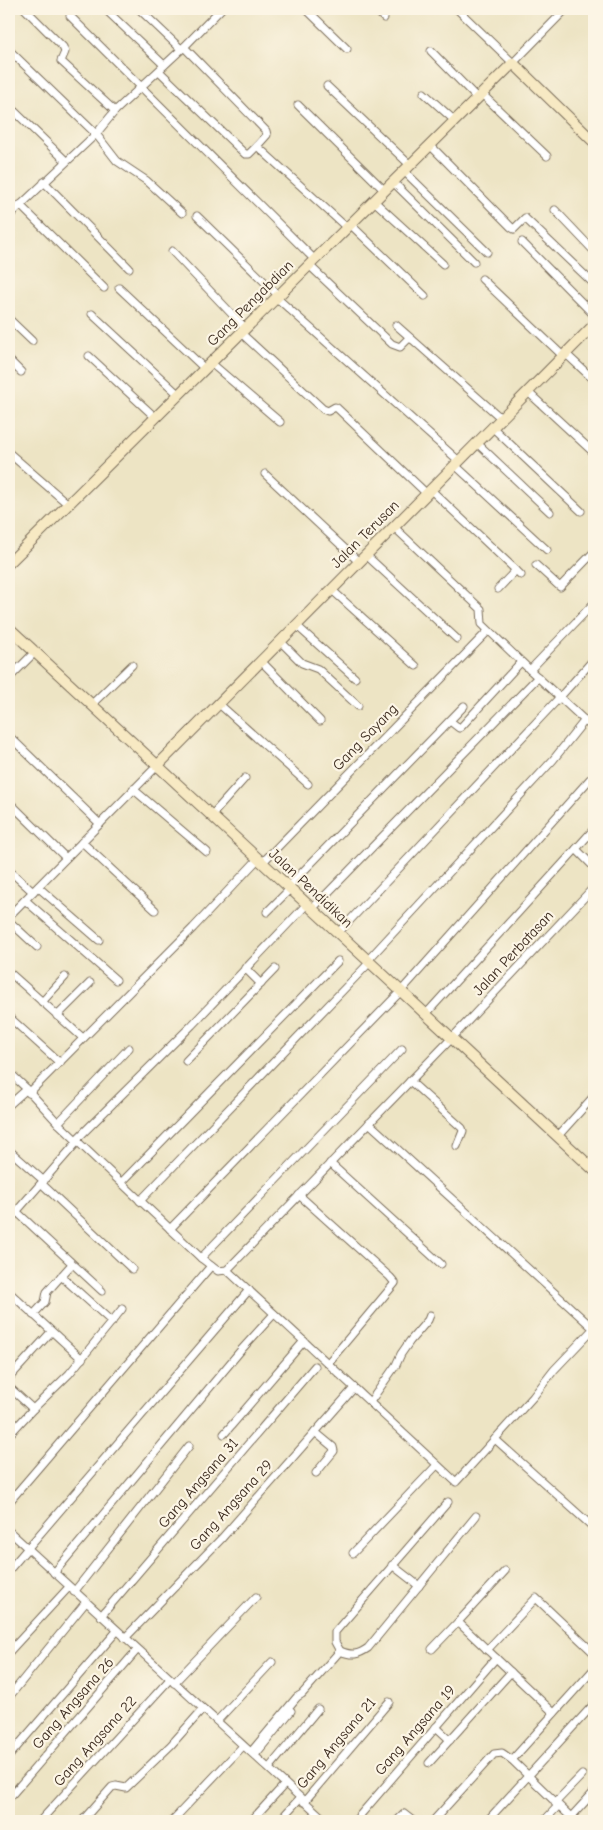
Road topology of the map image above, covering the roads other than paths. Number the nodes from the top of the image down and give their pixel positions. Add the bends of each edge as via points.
1 (25, 9) edge
2 (105, 9) edge
3 (139, 9) edge
4 (306, 9) edge
5 (375, 9) edge
6 (456, 9) edge
7 (566, 9) edge
8 (216, 10) edge
9 (70, 16) dead end
10 (384, 18) dead end
11 (182, 48) junction
12 (347, 49) dead end
13 (9, 50) edge
14 (431, 51) dead end
15 (513, 63) junction
16 (161, 68) junction
17 (327, 86) dead end
18 (140, 87) junction
19 (424, 93) dead end
20 (479, 96) junction
21 (298, 105) dead end
22 (9, 106) edge
23 (115, 111) junction
24 (455, 121) junction
25 (96, 134) junction
26 (594, 142) edge
27 (257, 146) junction
28 (430, 146) junction
29 (546, 156) dead end
30 (66, 161) junction
31 (407, 168) junction
32 (44, 182) junction
33 (393, 182) junction
34 (384, 191) junction
35 (374, 201) junction
36 (20, 205) junction
37 (555, 210) dead end
38 (182, 213) dead end
39 (9, 216) edge
40 (197, 216) dead end
41 (348, 226) junction
42 (522, 242) dead end
43 (172, 251) dead end
44 (594, 251) edge
45 (487, 252) dead end
46 (312, 262) junction
47 (474, 262) dead end
48 (443, 264) dead end
49 (129, 268) dead end
50 (482, 279) dead end
51 (594, 284) edge
52 (104, 288) dead end
53 (119, 288) dead end
54 (425, 296) dead end
55 (278, 297) junction
56 (92, 314) dead end
57 (594, 315) edge
58 (9, 319) edge
59 (396, 324) dead end
60 (594, 325) edge
61 (244, 331) junction
62 (411, 339) junction
63 (32, 341) dead end
64 (564, 355) junction
65 (89, 356) dead end
66 (9, 360) edge
67 (208, 366) junction
68 (21, 372) dead end
69 (594, 380) edge
70 (528, 392) junction
71 (178, 394) junction
72 (156, 418) junction
73 (502, 419) junction
74 (280, 422) dead end
75 (493, 428) junction
76 (477, 443) junction
77 (9, 453) edge
78 (594, 453) edge
79 (457, 463) junction
80 (264, 474) dead end
81 (428, 491) junction
82 (70, 502) junction
83 (581, 511) dead end
84 (550, 512) dead end
85 (394, 527) junction
86 (547, 550) dead end
87 (594, 552) edge
88 (363, 558) junction
89 (9, 564) edge
90 (536, 565) dead end
91 (498, 589) dead end
92 (332, 590) junction
93 (594, 603) edge
94 (296, 625) junction
95 (9, 628) edge
96 (488, 631) junction
97 (457, 639) dead end
98 (280, 641) junction
99 (34, 652) junction
100 (594, 659) edge
101 (261, 661) junction
102 (521, 662) junction
103 (132, 665) dead end
104 (416, 666) dead end
105 (530, 670) junction
106 (538, 677) junction
107 (9, 678) edge
108 (355, 678) dead end
109 (560, 697) junction
110 (92, 704) junction
111 (218, 704) junction
112 (358, 706) dead end
113 (464, 706) dead end
114 (320, 720) dead end
115 (450, 720) junction
116 (585, 720) junction
117 (594, 729) edge
118 (9, 736) edge
119 (158, 765) junction
120 (245, 778) dead end
121 (590, 779) dead end
122 (308, 784) dead end
123 (133, 790) junction
124 (9, 802) edge
125 (212, 816) junction
126 (100, 824) junction
127 (594, 829) edge
128 (82, 842) junction
129 (576, 850) junction
130 (207, 852) dead end
131 (66, 858) junction
132 (260, 861) junction
133 (594, 867) edge
134 (9, 870) edge
135 (594, 886) edge
136 (290, 888) junction
137 (35, 889) junction
138 (25, 900) junction
139 (310, 907) junction
140 (155, 910) dead end
141 (267, 912) dead end
142 (9, 916) edge
143 (9, 921) edge
144 (338, 933) junction
145 (99, 940) dead end
146 (36, 947) dead end
147 (338, 961) dead end
148 (369, 961) junction
149 (245, 968) junction
150 (275, 969) dead end
151 (9, 972) edge
152 (64, 977) dead end
153 (116, 980) dead end
154 (90, 983) dead end
155 (261, 984) junction
156 (401, 991) junction
157 (42, 1002) junction
158 (426, 1014) junction
159 (57, 1016) junction
160 (9, 1017) edge
161 (83, 1038) junction
162 (452, 1038) junction
163 (129, 1048) dead end
164 (402, 1049) dead end
165 (186, 1061) dead end
166 (60, 1063) junction
167 (9, 1072) edge
168 (410, 1081) junction
169 (28, 1091) junction
170 (594, 1096) edge
171 (9, 1105) edge
172 (58, 1123) junction
173 (369, 1123) junction
174 (558, 1136) junction
175 (78, 1140) junction
176 (457, 1146) dead end
177 (9, 1150) edge
178 (330, 1162) junction
179 (594, 1170) edge
180 (43, 1182) junction
181 (122, 1182) junction
182 (299, 1195) junction
183 (140, 1201) junction
184 (17, 1212) junction
185 (9, 1220) edge
186 (170, 1229) junction
187 (201, 1258) junction
188 (72, 1264) junction
189 (441, 1264) dead end
190 (211, 1266) junction
191 (132, 1269) dead end
192 (227, 1270) junction
193 (61, 1276) junction
194 (248, 1290) junction
195 (102, 1291) dead end
196 (9, 1292) edge
197 (122, 1309) dead end
198 (274, 1314) junction
199 (33, 1315) junction
200 (430, 1315) dead end
201 (112, 1322) junction
202 (594, 1329) edge
203 (51, 1332) junction
204 (304, 1341) junction
205 (82, 1359) junction
206 (328, 1363) junction
207 (315, 1366) dead end
208 (9, 1378) edge
209 (9, 1387) edge
210 (354, 1388) junction
211 (370, 1402) junction
212 (33, 1409) junction
213 (315, 1432) junction
214 (224, 1434) dead end
215 (9, 1435) edge
216 (495, 1439) junction
217 (189, 1446) dead end
218 (437, 1465) junction
219 (316, 1473) dead end
220 (9, 1502) edge
221 (448, 1502) dead end
222 (476, 1516) dead end
223 (594, 1528) edge
224 (9, 1532) edge
225 (27, 1548) junction
226 (353, 1553) dead end
227 (392, 1565) junction
228 (9, 1570) edge
229 (505, 1571) dead end
230 (54, 1574) junction
231 (419, 1586) junction
232 (71, 1589) junction
233 (256, 1597) dead end
234 (86, 1602) junction
235 (101, 1616) junction
236 (458, 1622) junction
237 (117, 1631) junction
238 (125, 1638) junction
239 (432, 1649) dead end
240 (137, 1650) junction
241 (487, 1650) junction
242 (340, 1651) junction
243 (9, 1652) edge
244 (594, 1653) edge
245 (496, 1658) junction
246 (272, 1662) dead end
247 (594, 1669) edge
248 (510, 1672) junction
249 (172, 1681) junction
250 (9, 1697) edge
251 (388, 1702) dead end
252 (594, 1704) edge
253 (203, 1709) junction
254 (318, 1709) dead end
255 (554, 1713) junction
256 (217, 1721) junction
257 (436, 1727) junction
258 (450, 1740) junction
259 (243, 1746) junction
260 (253, 1753) junction
261 (9, 1756) edge
262 (512, 1760) junction
263 (429, 1763) dead end
264 (269, 1768) junction
265 (582, 1775) dead end
266 (528, 1776) junction
267 (285, 1784) junction
268 (594, 1792) edge
269 (9, 1798) edge
270 (302, 1800) junction
271 (556, 1805) junction
272 (573, 1819) edge
273 (40, 1821) edge
274 (82, 1821) edge
275 (172, 1821) edge
276 (251, 1821) edge
277 (278, 1821) edge
278 (326, 1821) edge
279 (355, 1821) edge
280 (397, 1821) edge
281 (413, 1821) edge
282 (433, 1821) edge
283 (487, 1821) edge
284 (544, 1821) edge

1 - 23 street via 63,47 62,62
2 - 16 street
3 - 11 street
4 - 12 street
5 - 10 street
6 - 15 street
7 - 15 street
8 - 11 street
9 - 18 street
11 - 16 street
11 - 27 street via 266,131
13 - 25 street
14 - 20 street
15 - 20 street, Gang Pengabdian
15 - 26 street
16 - 18 street
16 - 27 street via 245,154
17 - 31 street
18 - 23 street
18 - 46 street
19 - 24 street
20 - 24 street, Gang Pengabdian
20 - 29 street
21 - 34 street
22 - 30 street
23 - 25 street
24 - 28 street, Gang Pengabdian
25 - 30 street
25 - 38 street via 117,161 147,181
27 - 41 street
28 - 31 street, Gang Pengabdian
28 - 51 street via 511,227 514,229 526,219
30 - 32 street
31 - 33 street, Gang Pengabdian
31 - 45 street
32 - 36 street
32 - 49 street
33 - 34 street, Gang Pengabdian
33 - 47 street
34 - 35 street, Gang Pengabdian
35 - 41 street, Gang Pengabdian
35 - 48 street
36 - 39 street
36 - 52 street
37 - 44 street
40 - 55 street
41 - 46 street, Gang Pengabdian
41 - 54 street
42 - 57 street
43 - 61 street
46 - 55 street, Gang Pengabdian
46 - 62 street via 392,344 400,346
50 - 64 street
53 - 67 street
55 - 61 street, Gang Pengabdian
55 - 79 street
56 - 71 street
58 - 63 street
59 - 62 street
60 - 64 street, Jalan Terusan
61 - 67 street, Gang Pengabdian
61 - 81 street via 323,409 338,408
62 - 73 street
64 - 69 street
64 - 70 street, Jalan Terusan
65 - 72 street
66 - 68 street
67 - 71 street, Gang Pengabdian
67 - 74 street
70 - 73 street, Jalan Terusan
70 - 78 street
71 - 72 street, Gang Pengabdian
72 - 82 street, Gang Pengabdian
73 - 75 street, Jalan Terusan
75 - 76 street, Jalan Terusan
75 - 83 street
76 - 79 street, Jalan Terusan
76 - 84 street
77 - 82 street
79 - 81 street, Jalan Terusan
79 - 86 street
80 - 88 street
81 - 85 street, Jalan Terusan
81 - 91 street via 519,572
82 - 89 street, Gang Pengabdian
85 - 88 street, Jalan Terusan
85 - 96 street via 481,609 482,624
87 - 90 street via 560,587
88 - 92 street, Jalan Terusan
88 - 97 street
92 - 94 street, Jalan Terusan
92 - 104 street
93 - 105 street
94 - 98 street, Jalan Terusan
94 - 108 street
95 - 99 street, Jalan Pendidikan
96 - 102 street
96 - 132 street, Gang Sayang
98 - 101 street, Jalan Terusan
98 - 112 street via 302,663 318,669
99 - 107 street
99 - 110 street, Jalan Pendidikan
100 - 109 street
101 - 111 street, Jalan Terusan
101 - 114 street
102 - 105 street
102 - 115 street via 461,727
103 - 110 street
105 - 106 street
106 - 109 street
106 - 139 street
109 - 116 street
109 - 144 street
110 - 119 street, Jalan Pendidikan
111 - 119 street, Jalan Terusan
111 - 122 street
113 - 115 street
115 - 136 street
116 - 117 street
116 - 148 street via 553,760
118 - 126 street
119 - 123 street
119 - 125 street, Jalan Pendidikan
120 - 125 street
121 - 156 street
123 - 126 street
123 - 130 street
124 - 131 street
125 - 132 street, Jalan Pendidikan
126 - 128 street
127 - 129 street
128 - 131 street
128 - 140 street
129 - 133 street
129 - 158 street
131 - 137 street
132 - 136 street, Jalan Pendidikan
132 - 161 street, Gang Sayang
134 - 137 street
135 - 162 street, Jalan Perbatasan
136 - 139 street, Jalan Pendidikan
136 - 141 street
137 - 138 street
137 - 145 street
138 - 142 street
138 - 153 street
139 - 144 street, Jalan Pendidikan
139 - 149 street
143 - 146 street
144 - 148 street, Jalan Pendidikan
147 - 181 street
148 - 156 street, Jalan Pendidikan
148 - 183 street
149 - 155 street
149 - 175 street
150 - 155 street
151 - 157 street
152 - 157 street
154 - 159 street
155 - 165 street
156 - 158 street, Jalan Pendidikan
156 - 186 street
157 - 159 street
158 - 162 street, Jalan Pendidikan
159 - 161 street
160 - 166 street
161 - 166 street, Gang Sayang
162 - 168 street, Jalan Perbatasan
162 - 174 street, Jalan Pendidikan
163 - 172 street
164 - 187 street
166 - 169 street, Gang Sayang
167 - 169 street
168 - 173 street, Jalan Perbatasan
168 - 176 street via 462,1128
169 - 171 street, Gang Sayang
169 - 172 street
170 - 174 street
172 - 175 street
173 - 178 street, Jalan Perbatasan
173 - 202 street
174 - 179 street, Jalan Pendidikan
175 - 180 street
175 - 181 street
177 - 180 street
178 - 182 street, Jalan Perbatasan
178 - 189 street
180 - 184 street
180 - 191 street
181 - 183 street
182 - 192 street, Jalan Perbatasan
182 - 206 street via 394,1283
183 - 186 street
184 - 185 street
184 - 188 street
186 - 187 street
187 - 190 street
188 - 193 street
188 - 195 street
190 - 192 street via 218,1271
190 - 220 street
192 - 194 street
193 - 199 street
193 - 201 street
194 - 198 street
194 - 225 street
196 - 199 street
197 - 201 street
198 - 204 street
198 - 230 street
199 - 203 street
200 - 211 street
201 - 205 street
202 - 216 street
203 - 205 street
203 - 208 street
204 - 206 street
204 - 214 street
205 - 212 street
206 - 210 street
207 - 235 street, Gang Angsana 31
209 - 212 street
210 - 211 street
210 - 213 street, Gang Angsana 29
211 - 218 street
212 - 215 street
213 - 219 street via 334,1451
213 - 238 street, Gang Angsana 29 via 222,1538
216 - 218 street via 456,1482
216 - 223 street
217 - 232 street
218 - 226 street
221 - 227 street
222 - 231 street
224 - 225 street
225 - 228 street
225 - 230 street
227 - 231 street
227 - 242 street via 335,1632 335,1642
229 - 236 street
230 - 232 street
231 - 242 street via 368,1648 359,1654 348,1655
232 - 234 street
232 - 243 street
233 - 249 street, Gang Angsana 22
234 - 235 street
234 - 250 street
235 - 237 street
236 - 239 street
236 - 241 street
237 - 238 street
237 - 261 street
238 - 240 street
240 - 249 street
240 - 269 street, Gang Angsana 26
241 - 244 street via 536,1598
241 - 245 street
242 - 260 street
245 - 248 street
245 - 257 street, Gang Angsana 19
246 - 256 street
247 - 255 street
248 - 255 street
248 - 258 street
249 - 253 street
249 - 273 street, Gang Angsana 22
251 - 270 street, Gang Angsana 21
252 - 266 street
253 - 256 street
253 - 274 street via 126,1788 112,1788
254 - 264 street
255 - 262 street
256 - 259 street
257 - 258 street
257 - 279 street, Gang Angsana 19
258 - 263 street
259 - 260 street
259 - 275 street
260 - 264 street
262 - 266 street
262 - 282 street via 502,1753 494,1754
264 - 267 street
265 - 271 street
266 - 271 street
266 - 283 street
267 - 270 street
267 - 276 street
268 - 272 street
270 - 277 street, Gang Angsana 21
270 - 278 street
271 - 272 street
271 - 284 street
280 - 281 street via 404,1814

